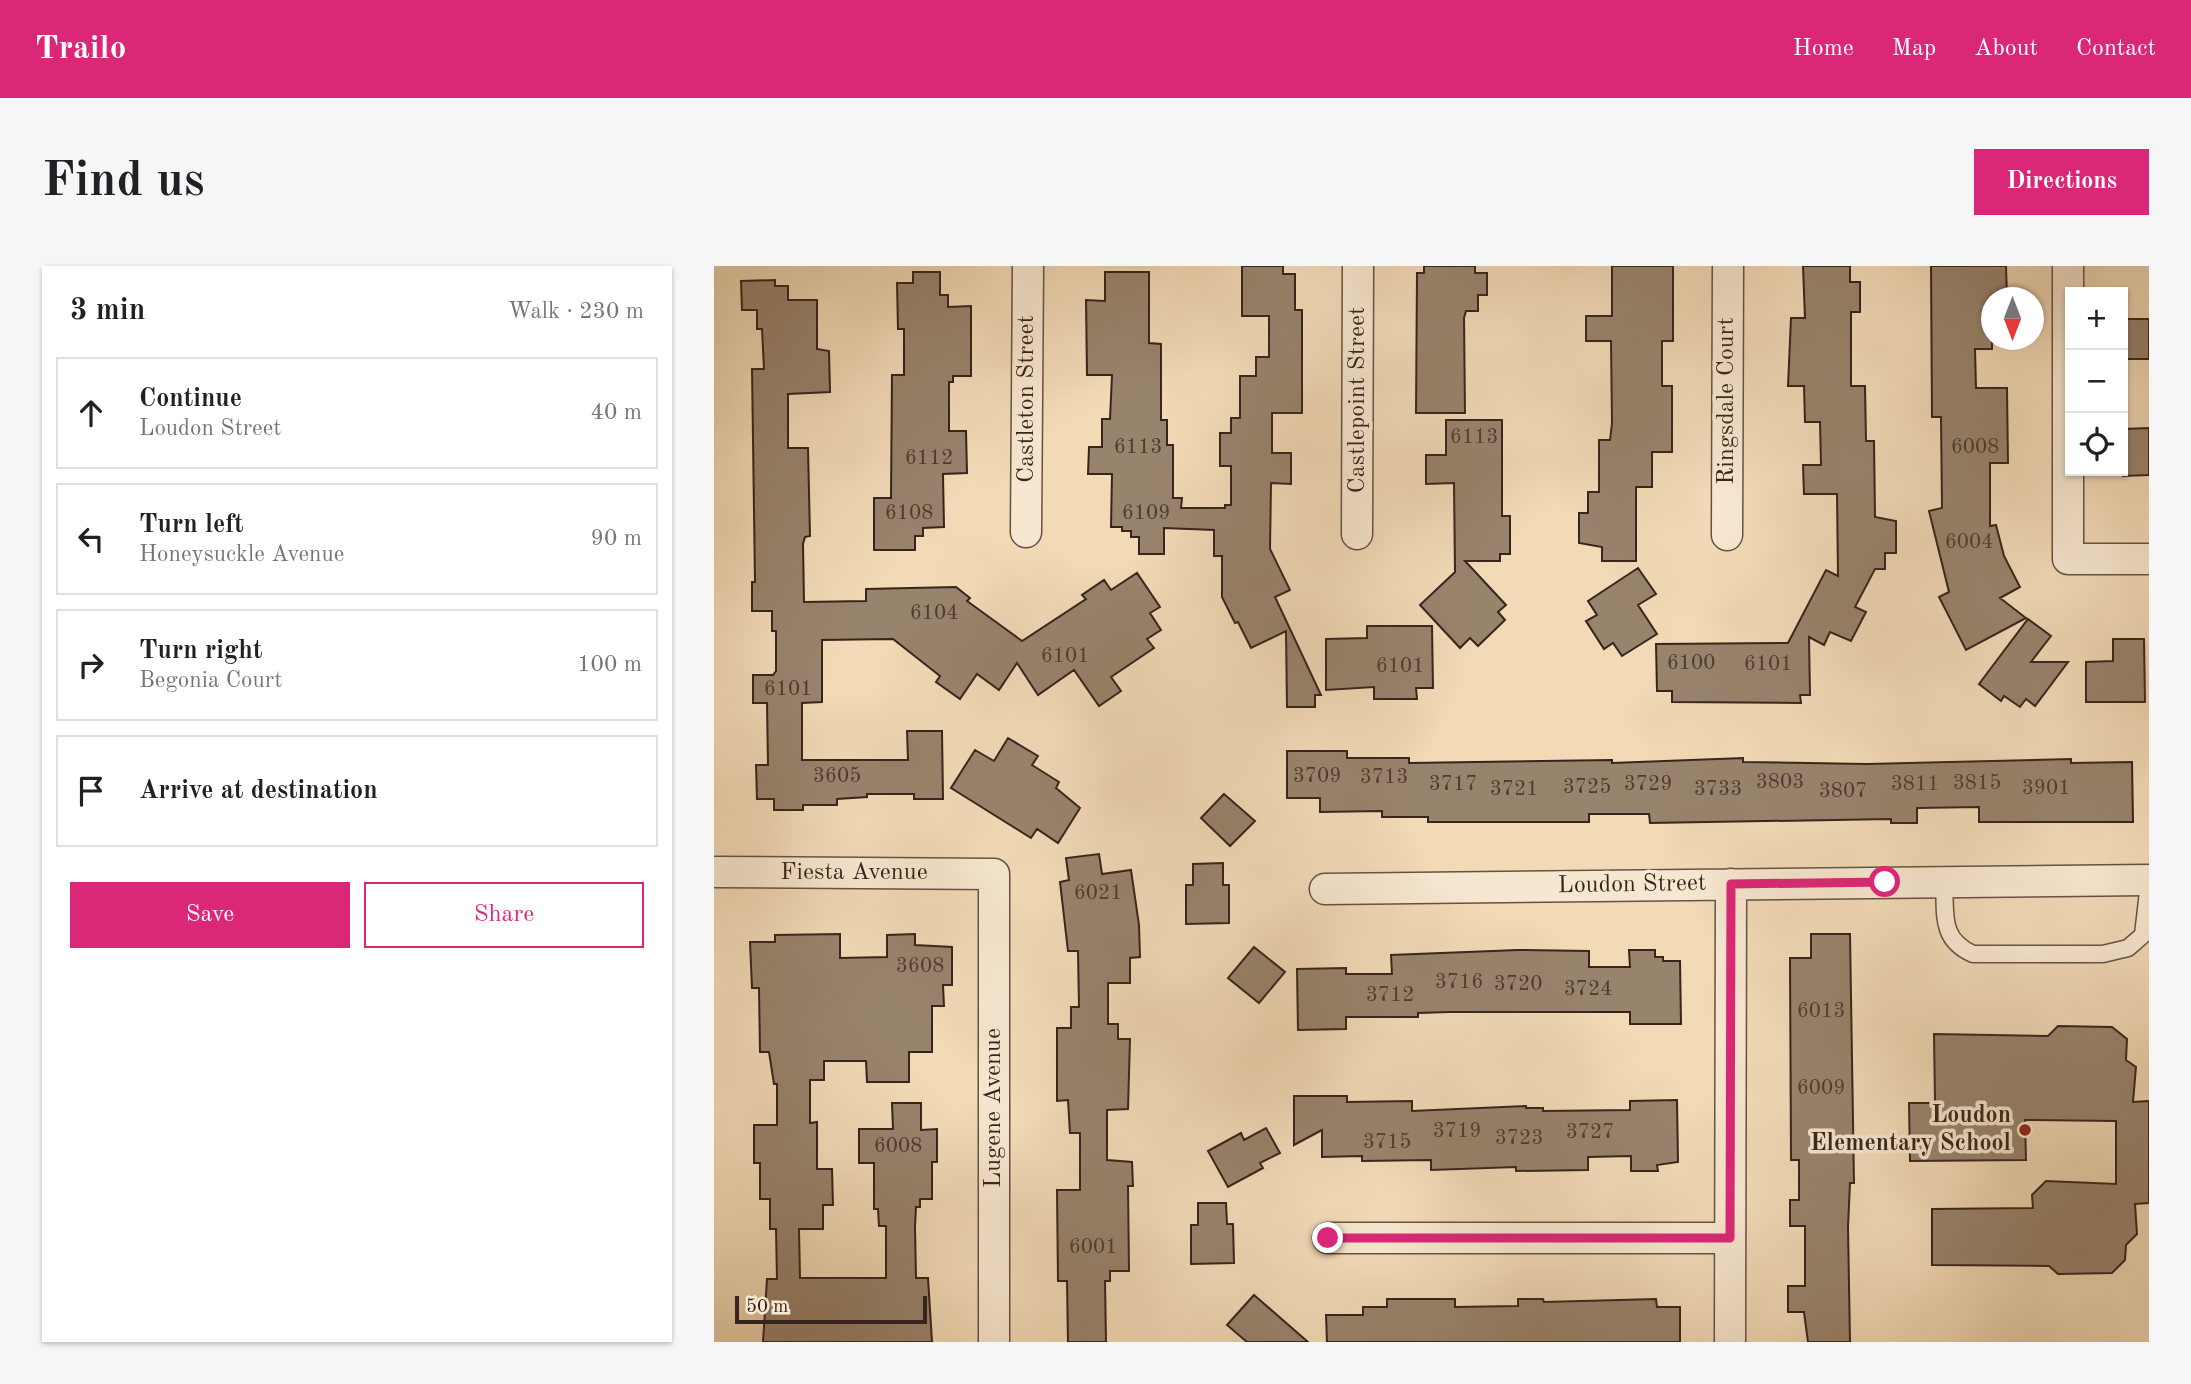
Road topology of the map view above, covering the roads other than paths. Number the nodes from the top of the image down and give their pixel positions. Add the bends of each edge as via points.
1 (1027, 266) edge
2 (1358, 266) edge
3 (1728, 266) edge
4 (2068, 266) edge
5 (1026, 532) dead end
6 (1357, 534) dead end
7 (1727, 535) dead end
8 (2149, 559) edge
9 (714, 872) edge
10 (994, 874) joint
11 (1944, 881) junction
12 (2149, 881) edge
13 (1731, 884) junction
14 (1325, 889) dead end
15 (1328, 1238) dead end
16 (1730, 1238) junction
17 (994, 1342) edge
18 (1730, 1342) edge

1 - 5 street, Castleton Street
2 - 6 street, Castlepoint Street
3 - 7 street, Ringsdale Court
4 - 8 street via 2068,559
9 - 10 street, Fiesta Avenue
10 - 17 street, Lugene Avenue
11 - 12 street, Loudon Street
11 - 12 lane via 1948,935 1958,947 1973,954 2103,954 2128,948 2143,935
11 - 13 street, Loudon Street
13 - 14 street, Loudon Street
13 - 16 street
15 - 16 street
16 - 18 street

